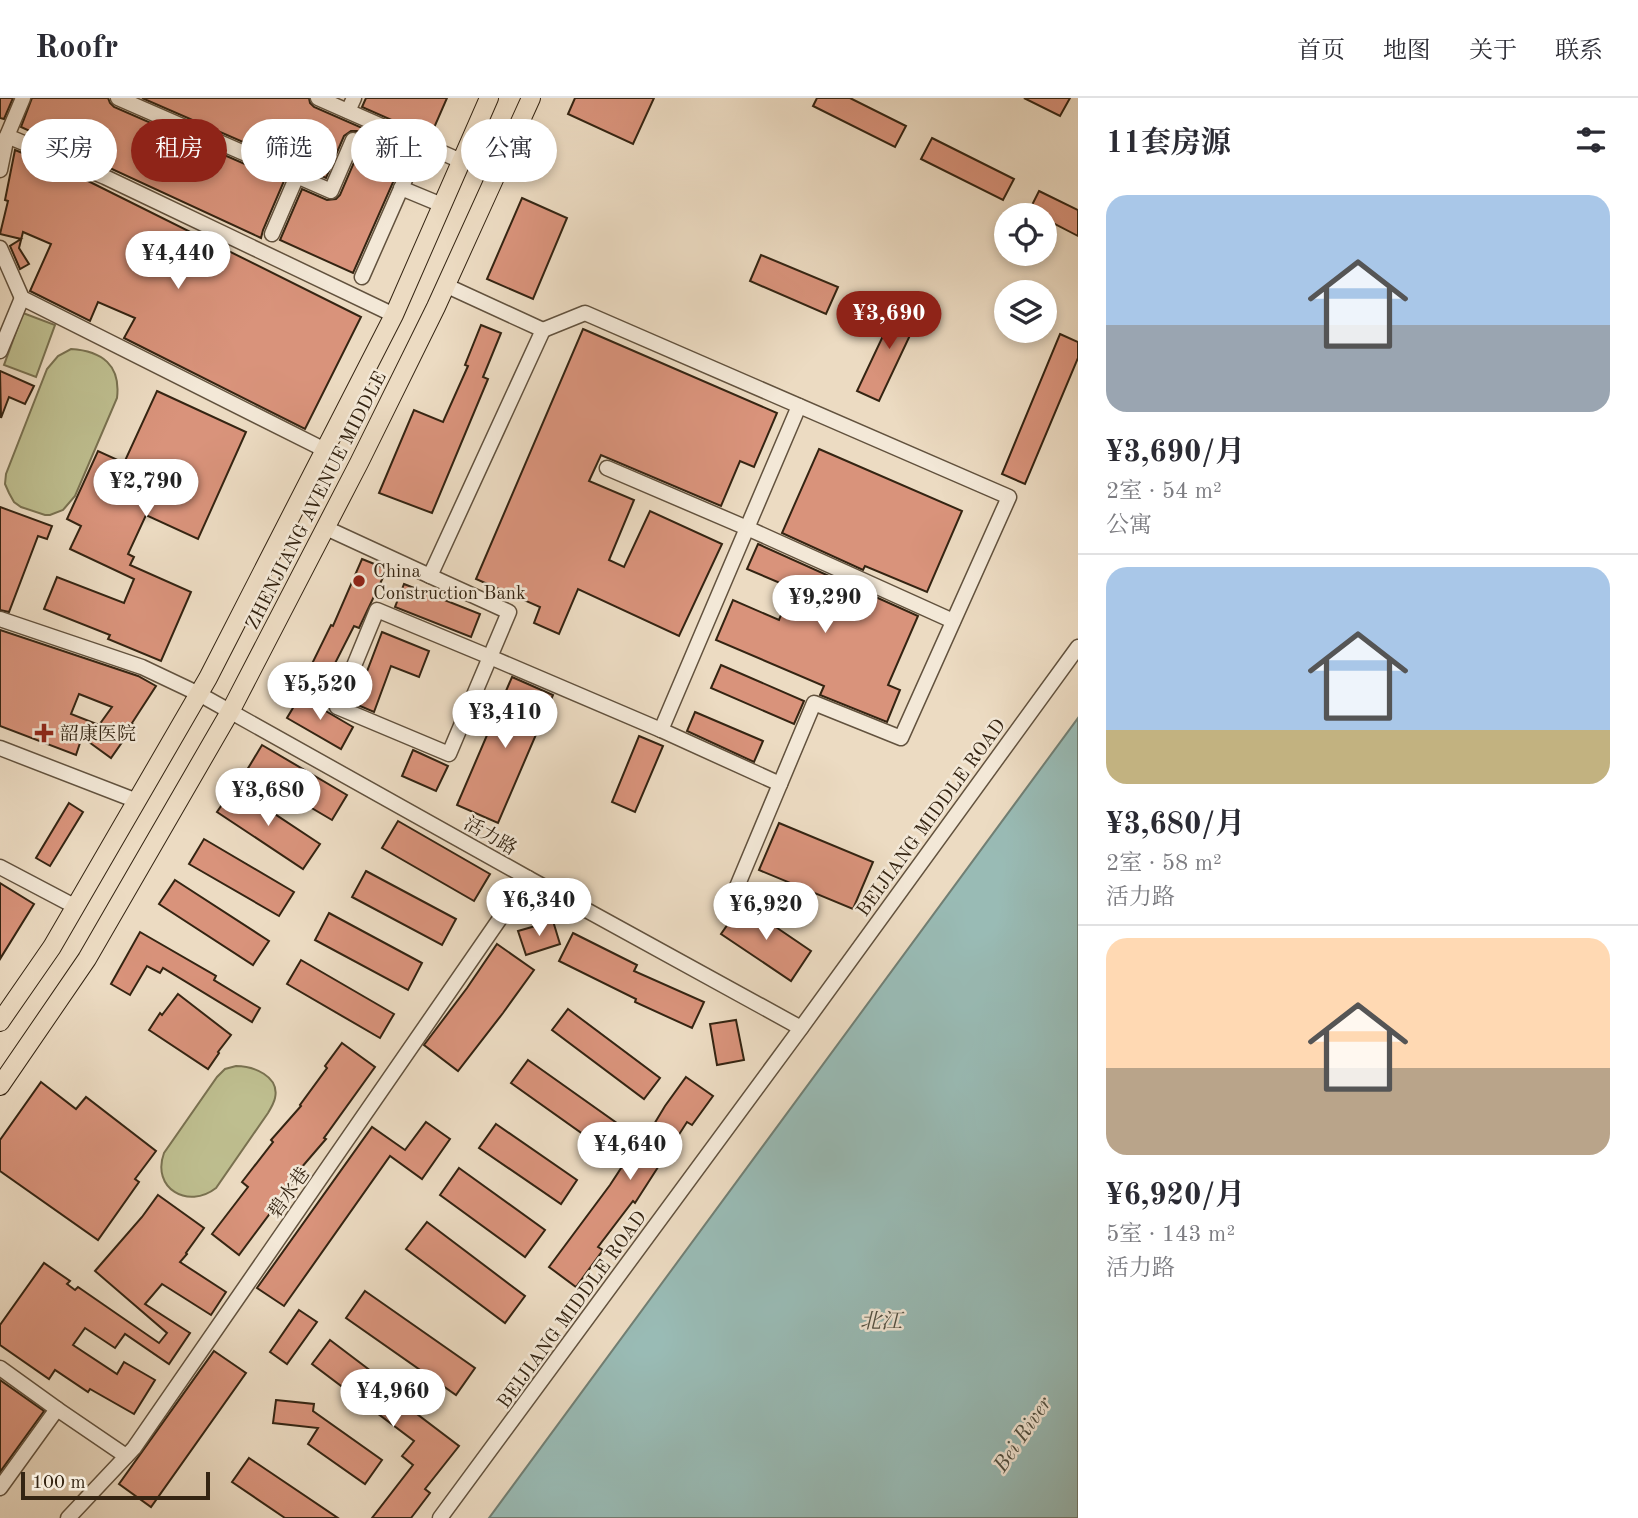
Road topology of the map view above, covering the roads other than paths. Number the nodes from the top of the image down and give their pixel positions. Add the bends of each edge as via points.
1 (23, 98) edge
2 (118, 98) edge
3 (318, 98) edge
4 (489, 98) edge
5 (531, 98) edge
6 (351, 105) edge
7 (480, 119) edge
8 (7, 136) junction
9 (241, 152) edge
10 (1, 154) edge
11 (461, 161) joint
12 (0, 170) edge
13 (337, 177) edge
14 (294, 182) edge
15 (311, 182) edge
16 (335, 182) edge
17 (401, 188) junction
18 (442, 205) junction
19 (272, 234) dead end
20 (0, 248) edge
21 (362, 277) dead end
22 (445, 285) junction
23 (22, 298) junction
24 (394, 315) junction
25 (543, 330) junction
26 (0, 351) edge
27 (799, 406) junction
28 (325, 450) junction
29 (607, 468) dead end
30 (326, 528) junction
31 (747, 528) junction
32 (430, 576) junction
33 (0, 619) edge
34 (953, 621) junction
35 (1078, 647) edge
36 (490, 657) junction
37 (199, 694) junction
38 (231, 710) junction
39 (661, 730) junction
40 (0, 748) edge
41 (780, 784) junction
42 (137, 801) junction
43 (0, 867) edge
44 (528, 878) junction
45 (731, 901) dead end
46 (76, 907) junction
47 (0, 1022) edge
48 (801, 1028) junction
49 (0, 1086) edge
50 (0, 1368) edge
51 (57, 1409) junction
52 (127, 1456) junction
53 (0, 1488) edge
54 (68, 1518) edge
55 (440, 1518) edge

1 - 8 street
2 - 9 street
3 - 6 street
4 - 7 main road, ZHENJIANG AVENUE MIDDLE
5 - 22 main road, ZHENJIANG AVENUE MIDDLE
6 - 11 street
8 - 10 street
8 - 24 street via 105,177
10 - 12 street
11 - 18 main road, ZHENJIANG AVENUE MIDDLE
13 - 17 street via 353,140 411,166
14 - 19 street
15 - 16 street via 331,191
17 - 18 street
17 - 21 street
18 - 24 main road, ZHENJIANG AVENUE MIDDLE
20 - 23 street
22 - 25 street
22 - 30 main road, ZHENJIANG AVENUE MIDDLE
23 - 26 street
23 - 28 street
24 - 28 main road, ZHENJIANG AVENUE MIDDLE
25 - 27 street via 585,313
25 - 32 street
27 - 31 street
27 - 34 street via 1009,497
28 - 37 main road, ZHENJIANG AVENUE MIDDLE
29 - 31 street
30 - 32 street
30 - 38 main road, ZHENJIANG AVENUE MIDDLE
31 - 34 street
31 - 39 street
32 - 36 street via 509,612
33 - 37 street, 活力路 via 142,667
34 - 41 street via 901,738 814,703
35 - 48 street, BEIJIANG MIDDLE ROAD
36 - 36 street via 449,754 337,707 377,610
36 - 39 street
37 - 38 street, 活力路
37 - 42 main road, ZHENJIANG AVENUE MIDDLE
38 - 44 street, 活力路
38 - 49 main road, ZHENJIANG AVENUE MIDDLE via 88,959
39 - 41 street
40 - 42 street
41 - 45 street
42 - 46 main road, ZHENJIANG AVENUE MIDDLE
43 - 46 street
44 - 48 street, 活力路
44 - 52 street, 碧水巷
46 - 47 main road, ZHENJIANG AVENUE MIDDLE
48 - 55 street, BEIJIANG MIDDLE ROAD
50 - 51 street
51 - 52 street
51 - 53 street
52 - 54 street, 碧水巷

